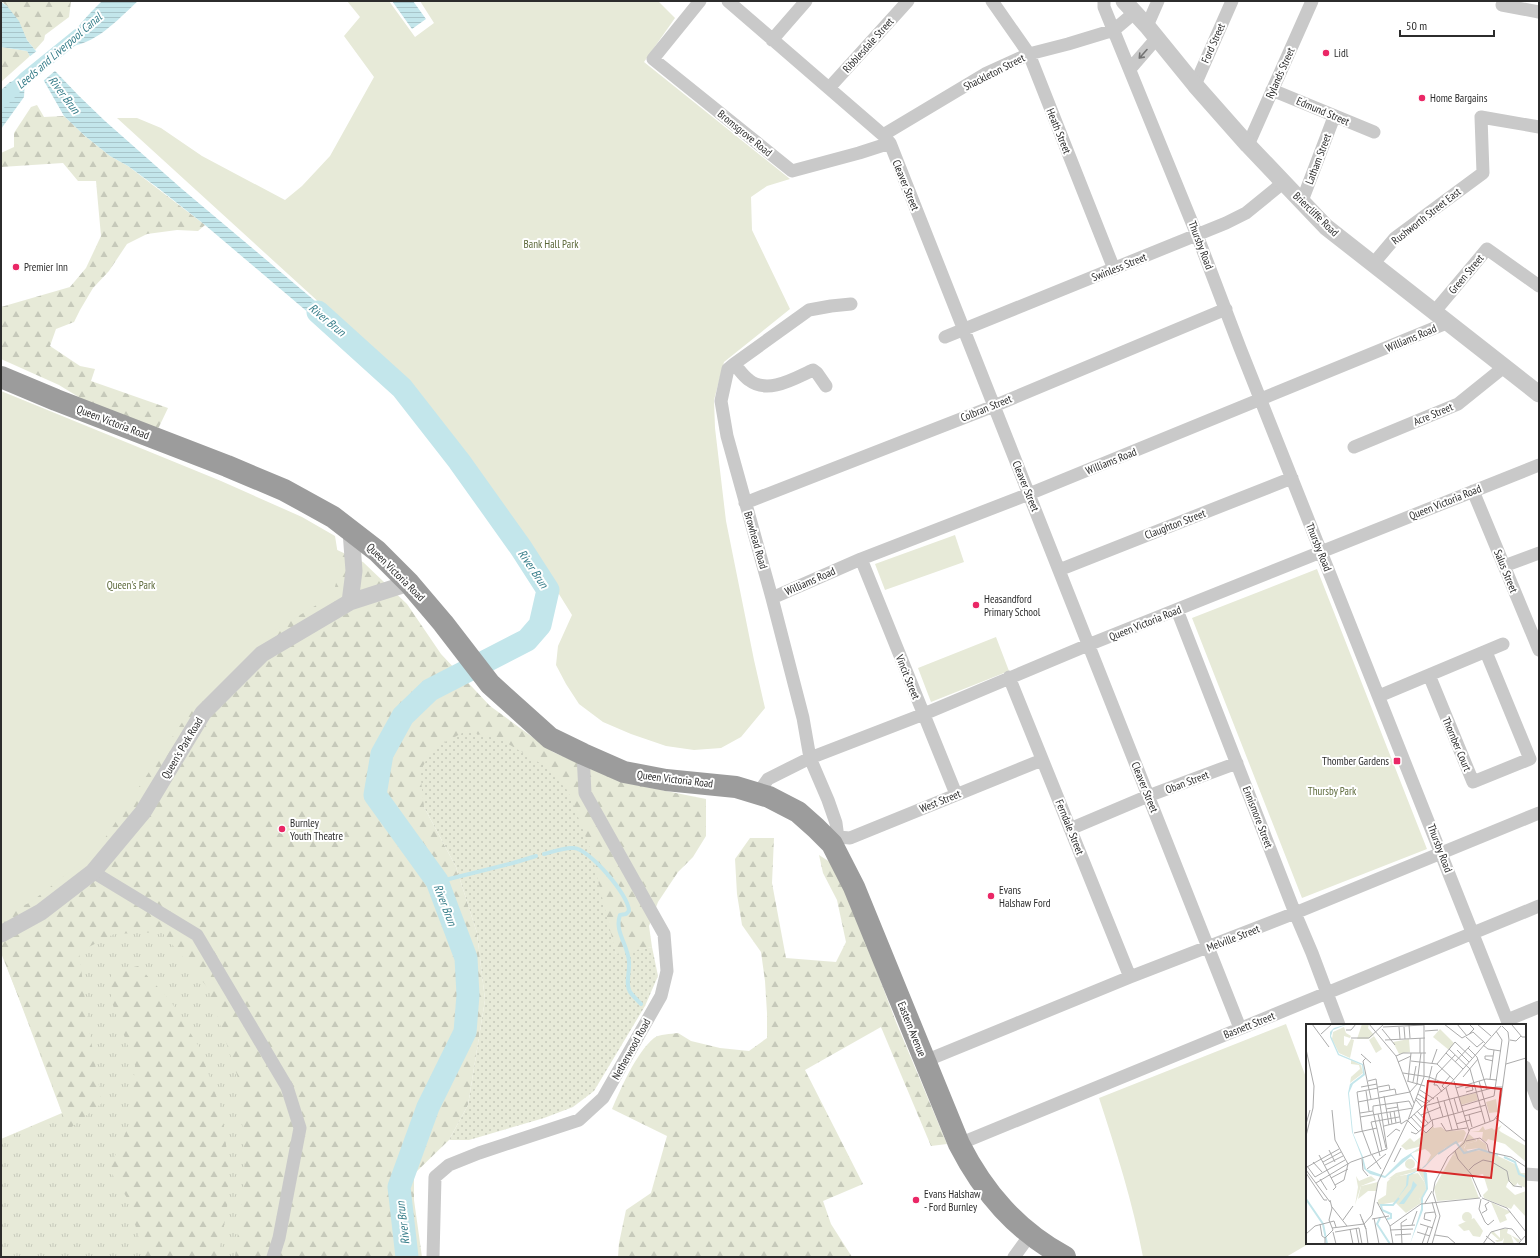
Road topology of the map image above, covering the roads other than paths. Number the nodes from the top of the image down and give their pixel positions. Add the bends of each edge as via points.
1 (700, 1) edge
2 (728, 1) edge
3 (806, 1) edge
4 (908, 1) edge
5 (992, 1) edge
6 (1104, 1) edge
7 (1158, 1) edge
8 (1232, 1) edge
9 (1312, 1) edge
10 (1502, 5) dead end
11 (1129, 7) edge
12 (1539, 12) edge
13 (1114, 30) junction
14 (1151, 32) junction
15 (772, 40) junction
16 (1029, 54) junction
17 (1130, 68) junction
18 (1194, 85) junction
19 (829, 88) junction
20 (1272, 90) junction
21 (1334, 117) junction
22 (1539, 127) edge
23 (1374, 132) dead end
24 (886, 139) junction
25 (1248, 145) junction
26 (1284, 182) junction
27 (1302, 201) junction
28 (1197, 235) junction
29 (1373, 264) junction
30 (1114, 269) junction
31 (1537, 281) edge
32 (851, 304) dead end
33 (1226, 309) junction
34 (1435, 311) junction
35 (1449, 322) junction
36 (964, 330) junction
37 (945, 337) dead end
38 (734, 364) junction
39 (1504, 367) junction
40 (1, 377) edge
41 (826, 386) dead end
42 (1539, 394) edge
43 (1262, 400) junction
44 (994, 406) junction
45 (1354, 447) dead end
46 (1539, 465) edge
47 (1292, 478) junction
48 (1473, 491) junction
49 (1029, 494) junction
50 (745, 503) junction
51 (351, 531) junction
52 (1321, 552) junction
53 (1539, 553) edge
54 (860, 559) junction
55 (1504, 566) junction
56 (1059, 570) junction
57 (409, 583) junction
58 (772, 598) junction
59 (350, 602) junction
60 (1177, 610) junction
61 (1503, 644) dead end
62 (1538, 644) edge
63 (1088, 645) junction
64 (1486, 652) junction
65 (1429, 675) junction
66 (1009, 677) junction
67 (1379, 696) junction
68 (924, 714) junction
69 (583, 754) junction
70 (810, 758) junction
71 (1042, 760) junction
72 (1237, 763) junction
73 (956, 794) junction
74 (763, 795) junction
75 (1148, 796) junction
76 (1539, 813) edge
77 (1070, 828) junction
78 (835, 841) junction
79 (1442, 853) junction
80 (94, 872) junction
81 (1539, 906) edge
82 (1295, 913) junction
83 (1473, 933) junction
84 (1, 934) edge
85 (1208, 947) junction
86 (1130, 977) junction
87 (1327, 993) junction
88 (1539, 1007) edge
89 (1508, 1022) edge
90 (1339, 1024) edge
91 (1240, 1028) junction
92 (925, 1061) junction
93 (1526, 1070) edge
94 (1539, 1104) edge
95 (959, 1144) junction
96 (1526, 1174) edge
97 (1539, 1175) edge
98 (1030, 1235) junction
99 (273, 1257) edge
100 (433, 1257) edge
101 (1014, 1257) edge
102 (1065, 1257) edge

1 - 24 street, Bromsgrove Road via 653,59 792,171 859,153
2 - 15 street, Cleaver Street
3 - 15 street
4 - 19 street, Ribblesdale Street
5 - 16 street, Heath Street
6 - 13 street, Thursby Road
7 - 14 street
8 - 18 street, Ford Street
9 - 20 street, Rylands Street
10 - 12 street
11 - 13 street
11 - 14 street, Briercliffe Road
13 - 16 street, Shackleton Street
13 - 17 street, Thursby Road
14 -> 17 street
14 - 18 street, Briercliffe Road
15 - 19 street, Cleaver Street
16 - 24 street, Shackleton Street via 985,74
16 - 30 street, Heath Street
17 - 28 street, Thursby Road
18 - 25 street, Briercliffe Road
19 - 24 street, Cleaver Street
20 - 21 street, Edmund Street
20 - 25 street, Rylands Street
21 - 23 street, Edmund Street
21 - 27 street, Latham Street
22 - 29 street, Rushworth Street East via 1481,117 1483,173 1395,238
24 - 36 street, Cleaver Street
25 - 26 street, Briercliffe Road
26 - 27 street, Briercliffe Road
26 - 28 street, Swinless Street via 1246,213
27 - 29 street, Briercliffe Road via 1326,226
28 - 30 street, Swinless Street
28 - 33 street, Thursby Road
29 - 34 street, Briercliffe Road
30 - 36 street, Swinless Street
31 - 34 street, Green Street via 1487,249
32 - 38 street, Browhead Road via 810,310
33 - 43 street, Thursby Road
33 - 44 street, Colbran Street
34 - 35 street, Briercliffe Road
35 - 39 street, Briercliffe Road
35 - 43 street, Williams Road
36 - 37 street, Swinless Street
36 - 44 street, Cleaver Street
38 - 41 street via 749,380 759,386 779,385 813,370
38 - 50 street, Browhead Road via 728,369 721,401 727,436
39 - 42 street, Briercliffe Road
39 - 45 street, Acre Street via 1458,404
40 - 51 highway, Queen Victoria Road via 284,490 333,517
43 - 47 street, Thursby Road
43 - 49 street, Williams Road
44 - 49 street, Cleaver Street
44 - 50 street, Colbran Street
46 - 48 street, Queen Victoria Road
47 - 52 street, Thursby Road
47 - 56 street, Claughton Street
48 - 52 street, Queen Victoria Road
48 - 55 street, Salus Street
49 - 54 street, Williams Road
49 - 56 street, Cleaver Street
50 - 58 street, Browhead Road
51 - 57 highway, Queen Victoria Road via 378,551
51 - 59 street via 354,571
52 - 60 street, Queen Victoria Road
52 - 67 street, Thursby Road
53 - 55 street
54 - 58 street, Williams Road
54 - 68 street, Vincit Street
55 - 62 street, Salus Street
56 - 63 street, Cleaver Street
57 - 59 street, Queen's Park Road
57 - 69 highway, Queen Victoria Road via 490,684 550,738
58 - 70 street, Browhead Road via 803,718
59 - 80 street, Queen's Park Road via 262,654 203,713 143,812
60 - 63 street, Queen Victoria Road
60 - 72 street, Ennismore Street
61 - 64 street
63 - 66 street, Queen Victoria Road
63 - 75 street, Cleaver Street
64 - 65 street
64 - 65 street, Thornber Court via 1530,759 1473,782
65 - 67 street
66 - 68 street, Queen Victoria Road
66 - 71 street, Ferndale Street
67 - 79 street, Thursby Road
68 - 70 street, Queen Victoria Road
68 - 73 street, Vincit Street
69 - 74 highway, Queen Victoria Road via 624,772 666,780 713,783
69 - 100 street, Netherwood Road via 585,793 664,934 667,971 661,996 603,1098 579,1120 478,1153 449,1166 435,1177
70 - 74 street, Queen Victoria Road via 768,779
70 - 78 street, Browhead Road via 836,823
71 - 73 street, West Street
71 - 77 street, Ferndale Street
72 - 75 street, Oban Street
72 - 82 street, Ennismore Street
73 - 78 street, West Street via 850,838
74 - 78 highway, Eastern Avenue via 798,812
75 - 77 street, Oban Street
75 - 85 street, Cleaver Street
76 - 79 street, Melville Street
77 - 86 street, Ferndale Street
78 - 92 highway, Eastern Avenue
79 - 82 street, Melville Street
79 - 83 street, Thursby Road
80 - 84 street, Queen's Park Road via 40,912
80 - 99 street via 197,936 288,1087 300,1128
81 - 83 street, Basnett Street
82 - 85 street, Melville Street
82 - 87 street, Ennismore Street
83 - 87 street, Basnett Street
83 - 89 street, Thursby Road
85 - 86 street, Melville Street
85 - 91 street, Cleaver Street
86 - 92 street, Melville Street
87 - 90 street, Ennismore Street
87 - 91 street, Basnett Street
88 - 89 street
91 - 95 street, Basnett Street
92 - 95 highway, Eastern Avenue
93 - 94 street
95 - 98 highway, Eastern Avenue via 989,1194 1009,1217
96 - 97 street
98 - 101 street
98 - 102 highway, Eastern Avenue

